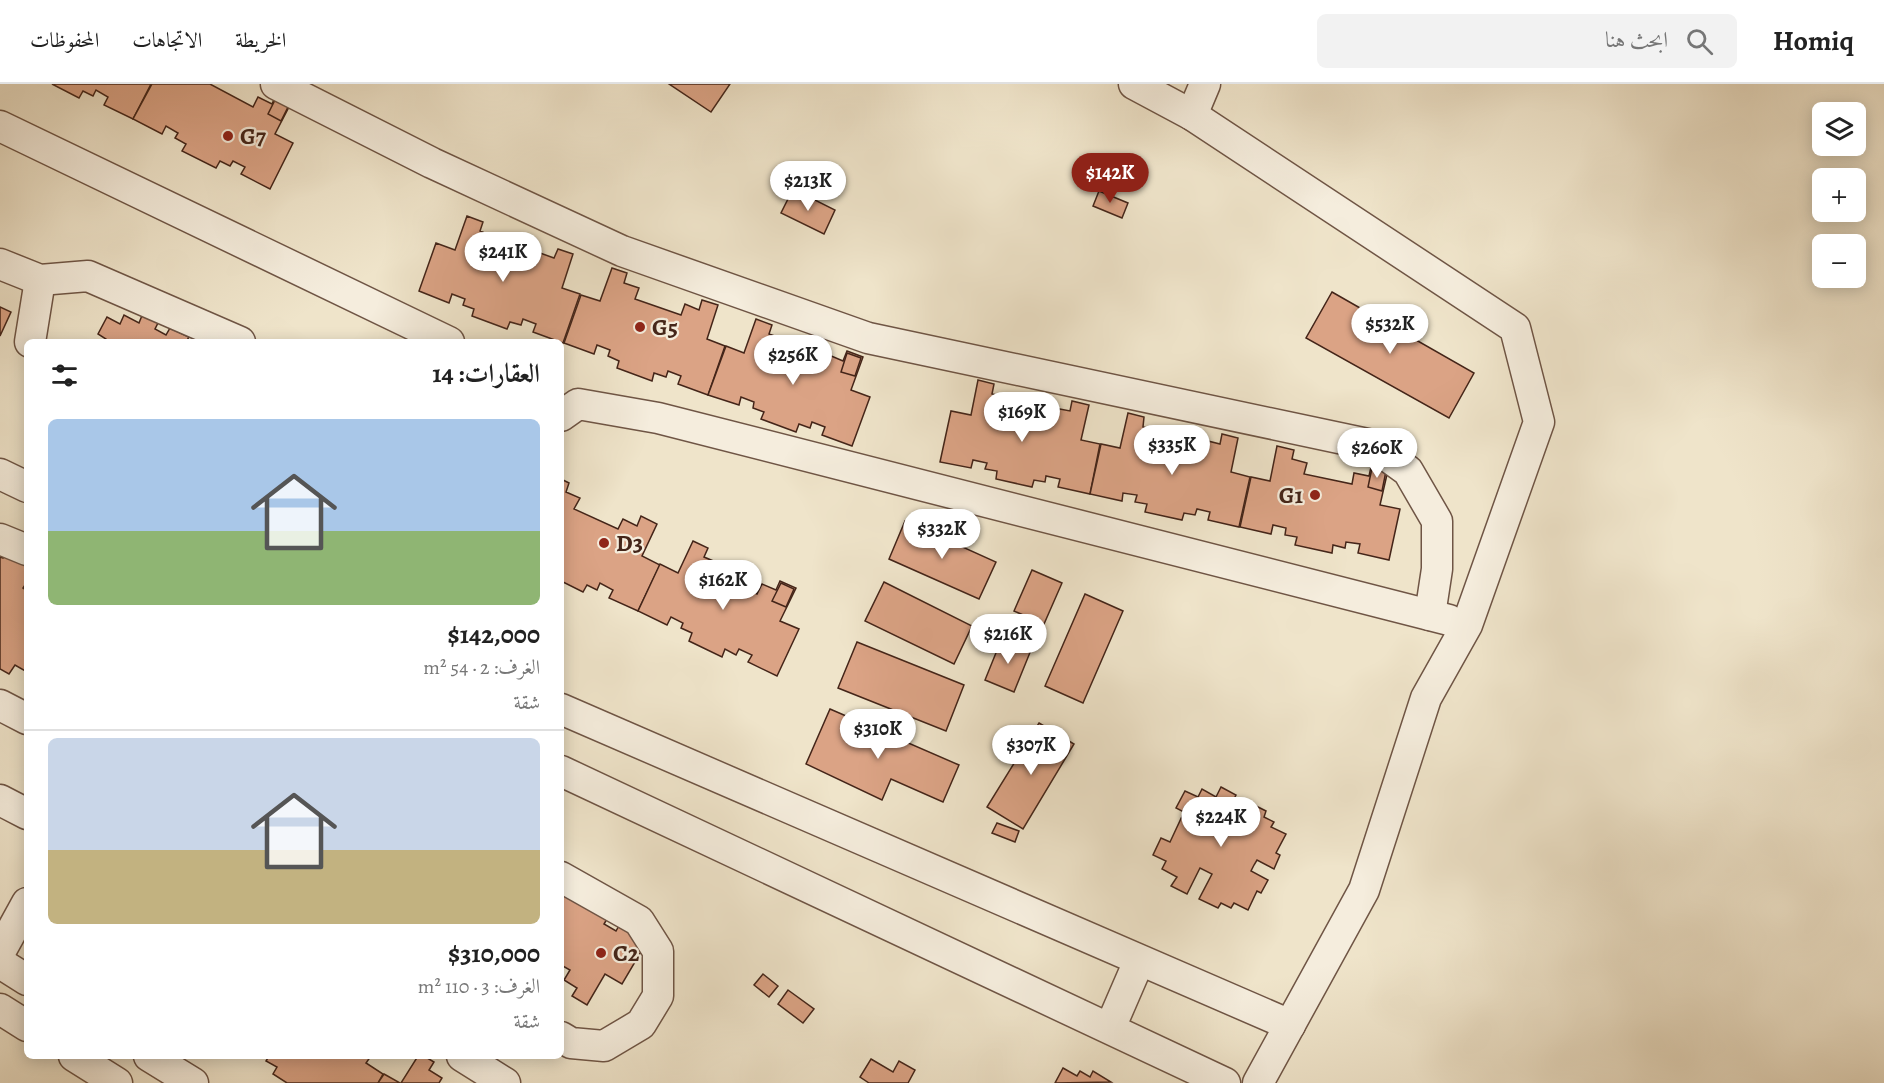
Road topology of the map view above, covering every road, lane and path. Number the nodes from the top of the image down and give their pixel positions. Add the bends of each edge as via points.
1 (276, 84) edge
2 (1134, 84) edge
3 (1205, 84) edge
4 (1192, 115) junction
5 (0, 126) edge
6 (0, 264) edge
7 (40, 280) junction
8 (30, 339) edge
9 (233, 339) edge
10 (443, 339) edge
11 (567, 406) edge
12 (0, 474) edge
13 (24, 486) edge
14 (0, 539) edge
15 (24, 549) edge
16 (1430, 615) junction
17 (1467, 625) junction
18 (0, 705) edge
19 (564, 710) edge
20 (24, 717) edge
21 (564, 772) edge
22 (0, 800) edge
23 (24, 812) edge
24 (564, 879) edge
25 (24, 908) edge
26 (0, 952) edge
27 (1139, 961) junction
28 (0, 963) edge
29 (24, 978) edge
30 (0, 1009) edge
31 (24, 1024) edge
32 (1290, 1025) junction
33 (1110, 1028) junction
34 (564, 1039) edge
35 (79, 1059) edge
36 (154, 1059) edge
37 (467, 1059) edge
38 (117, 1083) edge
39 (193, 1083) edge
40 (505, 1083) edge
41 (1225, 1083) edge
42 (1258, 1083) edge

1 - 16 street via 432,163 622,251 868,338 1372,445 1408,471 1437,521 1437,569
2 - 4 street
3 - 4 street
4 - 17 street via 1515,328 1539,422
5 - 10 street
6 - 7 street
7 - 8 street
7 - 9 street via 88,276
11 - 16 street via 658,418
12 - 13 street
14 - 15 street
16 - 17 street
17 - 32 street via 1426,698 1364,890
18 - 20 street
19 - 27 street
21 - 33 street
22 - 23 street
24 - 34 street via 639,921 658,951 658,996 641,1024 604,1046
25 - 26 street
27 - 32 street
27 - 33 street
28 - 29 street
30 - 31 street
32 - 42 street
33 - 41 street
35 - 38 street
36 - 39 street
37 - 40 street

